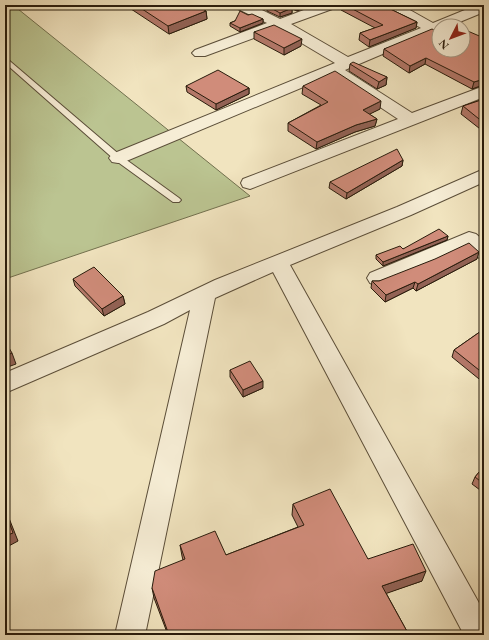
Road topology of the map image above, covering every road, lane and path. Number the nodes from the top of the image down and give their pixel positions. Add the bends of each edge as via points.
1 (241, 5) edge
2 (330, 5) edge
3 (391, 5) edge
4 (484, 7) edge
5 (457, 18) edge
6 (280, 24) junction
7 (431, 27) edge
8 (431, 28) edge
9 (200, 53) dead end
10 (5, 59) edge
11 (340, 66) junction
12 (484, 91) edge
13 (411, 120) junction
14 (118, 158) junction
15 (484, 175) edge
16 (250, 183) dead end
17 (176, 200) dead end
18 (484, 252) edge
19 (278, 262) junction
20 (377, 278) dead end
21 (205, 293) junction
22 (5, 383) edge
23 (130, 635) edge
24 (480, 635) edge

1 - 6 street
2 - 6 street
3 - 7 street
4 - 5 street
6 - 9 street
6 - 11 street
8 - 11 street
10 - 14 lane
11 - 13 street
11 - 14 street
12 - 13 street
13 - 16 street
14 - 17 lane
15 - 19 street via 404,211
18 - 20 street via 469,239
19 - 21 street
19 - 24 street
21 - 22 street via 156,318
21 - 23 street

